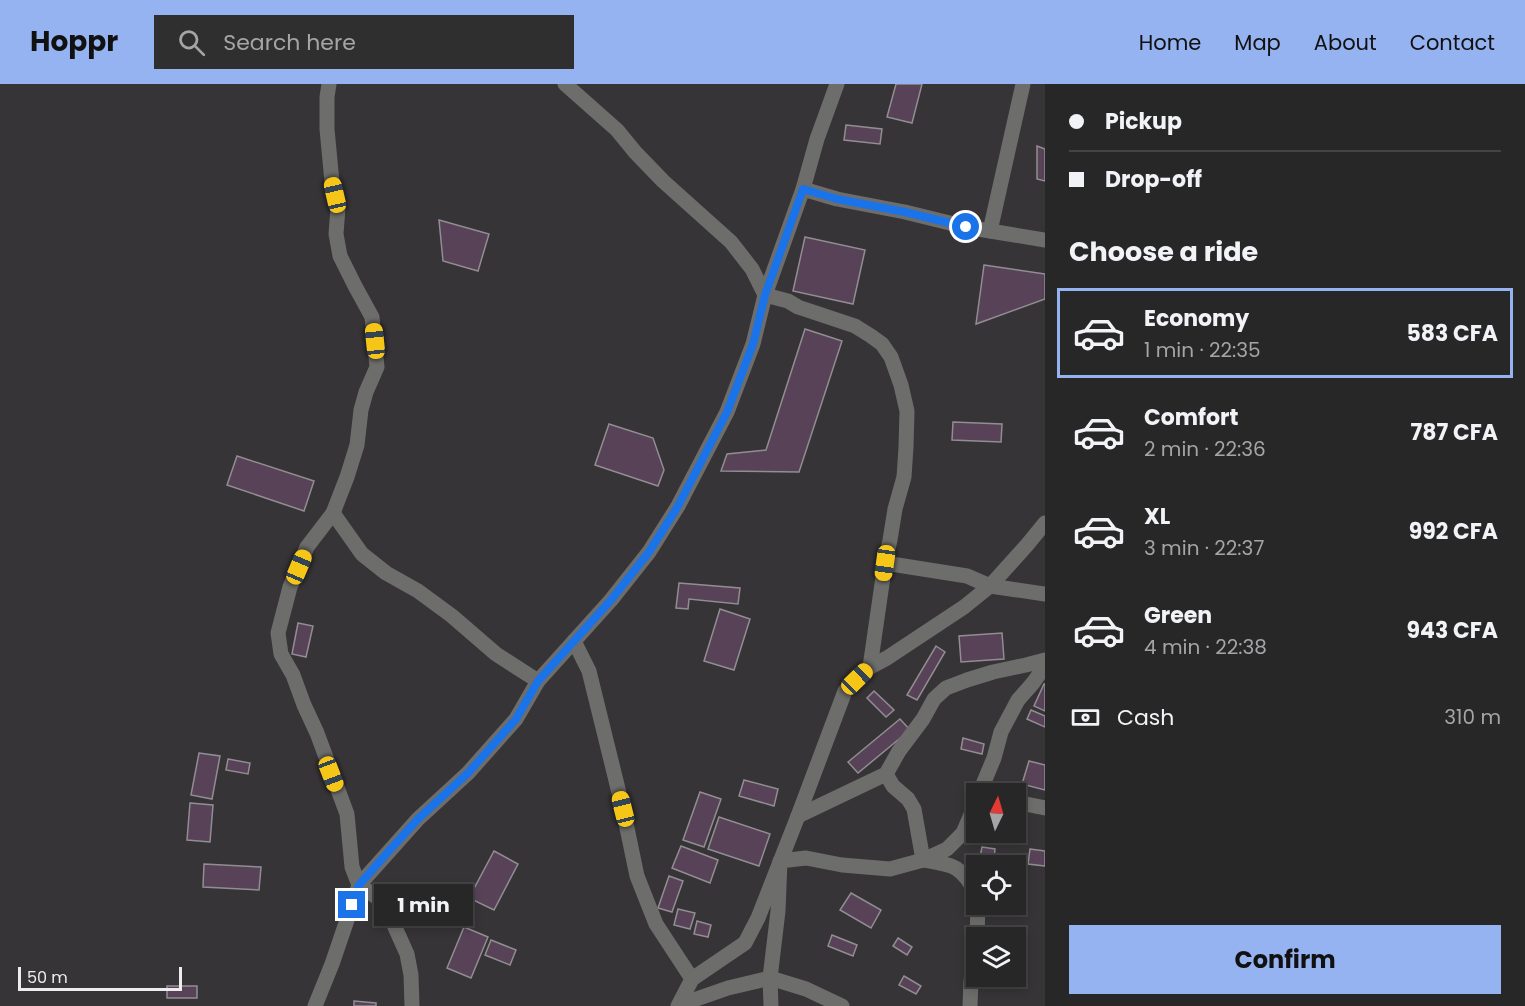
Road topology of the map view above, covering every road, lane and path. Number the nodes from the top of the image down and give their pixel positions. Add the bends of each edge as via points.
1 (329, 84) edge
2 (565, 84) edge
3 (837, 84) edge
4 (1023, 84) edge
5 (803, 189) junction
6 (990, 231) junction
7 (1045, 240) edge
8 (765, 295) junction
9 (333, 513) junction
10 (1045, 523) edge
11 (885, 563) junction
12 (990, 586) junction
13 (1045, 594) edge
14 (574, 641) junction
15 (1045, 660) edge
16 (1045, 666) edge
17 (870, 667) junction
18 (538, 681) junction
19 (886, 774) junction
20 (985, 783) edge
21 (1026, 804) edge
22 (1045, 808) edge
23 (798, 816) junction
24 (966, 827) edge
25 (923, 860) junction
26 (780, 861) junction
27 (966, 876) edge
28 (359, 885) junction
29 (770, 978) junction
30 (692, 979) junction
31 (971, 987) edge
32 (679, 1005) edge
33 (315, 1006) edge
34 (412, 1006) edge
35 (771, 1006) edge
36 (842, 1006) edge
37 (970, 1006) edge

1 - 9 street via 327,129 338,208 336,234 340,256 372,317 377,367 361,410 357,445
2 - 8 street via 618,130 663,181 731,242 752,269
3 - 5 street
4 - 6 street
5 - 6 street
5 - 8 street
6 - 7 street
8 - 11 street via 855,327 882,344 891,357 907,411 906,447 904,477
8 - 14 street via 753,344 727,412 678,506 649,552
9 - 18 street via 362,554
9 - 28 street via 307,547 290,587 278,633 281,654 317,733 346,814 352,867
10 - 12 street
11 - 12 street via 967,576
11 - 17 street
12 - 13 street
12 - 17 street
14 - 18 street
14 - 30 street via 589,671 637,876 656,924
15 - 19 street via 946,688 934,699
16 - 20 street via 1018,700 1001,732
17 - 23 street via 845,691
18 - 28 street via 516,719
19 - 23 street
19 - 25 street via 915,809
21 - 22 street
23 - 26 street
24 - 25 street via 947,849
25 - 26 street via 890,868 806,858
25 - 27 street via 952,865
26 - 29 street
26 - 30 street via 744,943
28 - 33 street
28 - 34 street via 385,905 407,954
29 - 32 street
29 - 35 street
29 - 36 street via 806,988
30 - 32 street
31 - 37 street

